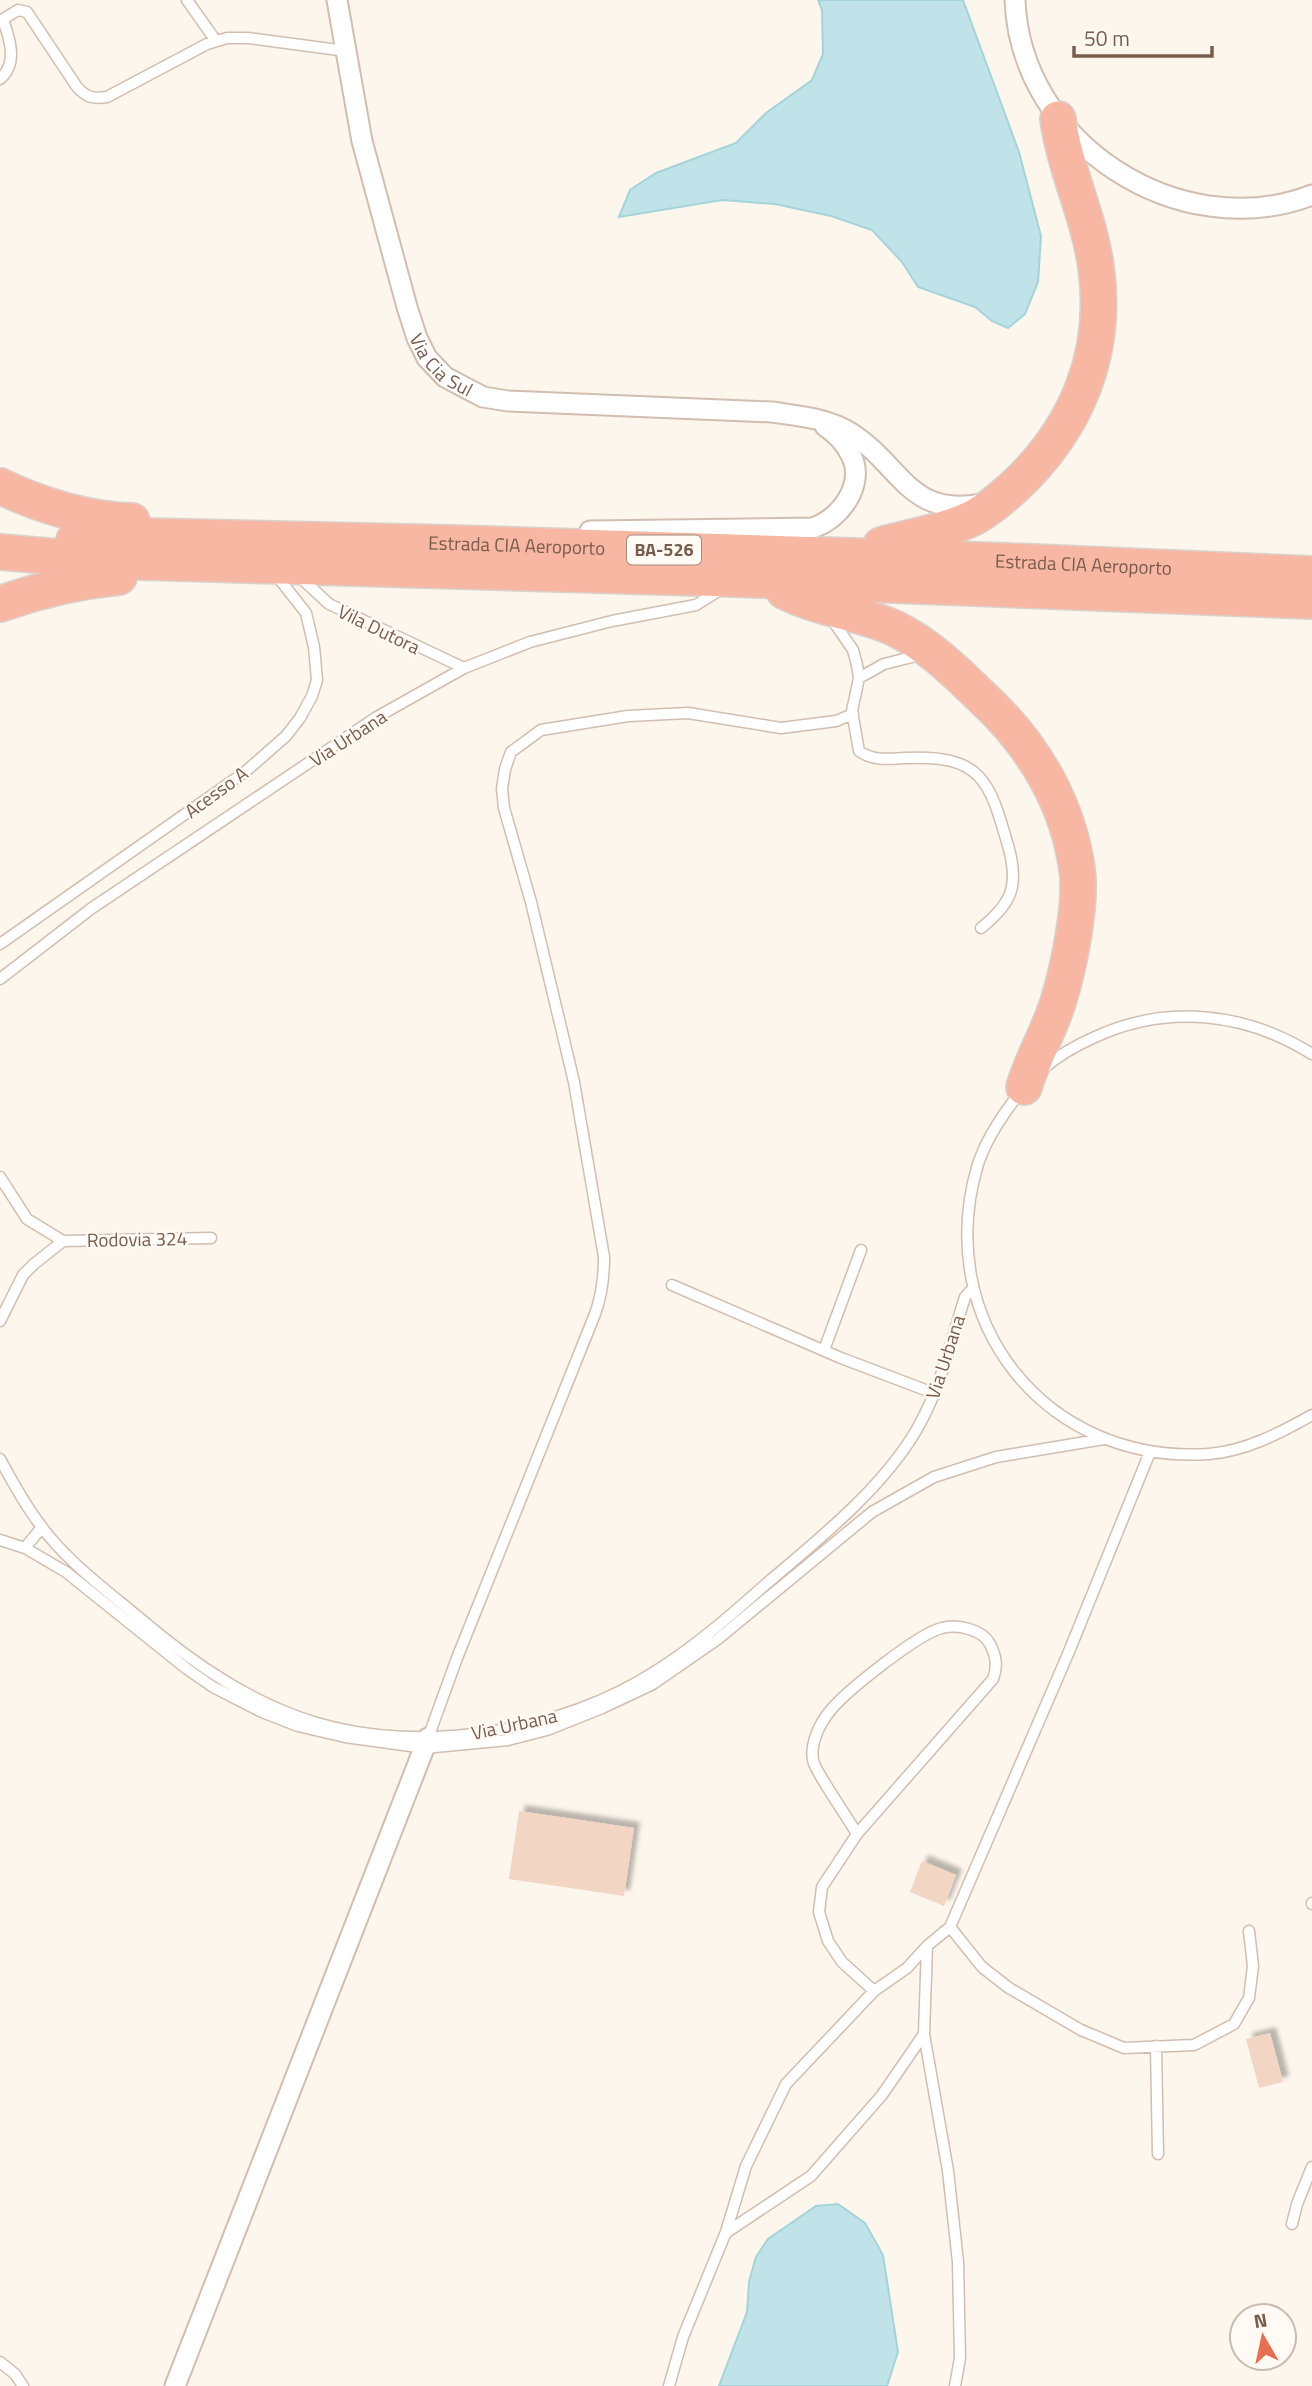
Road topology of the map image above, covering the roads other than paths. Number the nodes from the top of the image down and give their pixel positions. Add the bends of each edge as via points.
1 (30, 0) edge
2 (187, 0) edge
3 (337, 0) edge
4 (1015, 0) edge
5 (30, 15) junction
6 (2, 20) edge
7 (216, 41) junction
8 (346, 51) junction
9 (0, 79) edge
10 (1058, 119) junction
11 (1312, 195) edge
12 (813, 418) junction
13 (0, 486) edge
14 (999, 501) junction
15 (452, 544) junction
16 (518, 546) junction
17 (8, 552) edge
18 (847, 555) junction
19 (351, 568) junction
20 (1312, 575) edge
21 (291, 579) junction
22 (748, 579) junction
23 (1312, 601) edge
24 (0, 604) edge
25 (823, 606) junction
26 (934, 654) junction
27 (464, 668) junction
28 (859, 678) junction
29 (853, 714) junction
30 (981, 928) dead end
31 (0, 944) edge
32 (0, 979) edge
33 (1312, 1054) edge
34 (1024, 1087) junction
35 (0, 1177) edge
36 (211, 1238) dead end
37 (63, 1241) junction
38 (861, 1250) dead end
39 (672, 1285) dead end
40 (973, 1288) junction
41 (0, 1321) edge
42 (824, 1350) junction
43 (936, 1394) junction
44 (1312, 1415) edge
45 (1104, 1439) junction
46 (1150, 1452) junction
47 (0, 1459) edge
48 (42, 1527) junction
49 (0, 1539) edge
50 (25, 1548) junction
51 (426, 1743) junction
52 (857, 1834) junction
53 (950, 1927) junction
54 (1249, 1931) dead end
55 (928, 1946) junction
56 (874, 1991) junction
57 (924, 2034) junction
58 (1156, 2046) junction
59 (1158, 2154) dead end
60 (1312, 2167) edge
61 (1292, 2224) dead end
62 (726, 2232) junction
63 (0, 2362) edge
64 (23, 2386) edge
65 (175, 2386) edge
66 (669, 2386) edge
67 (955, 2386) edge

1 - 5 lane
2 - 7 lane
3 - 8 street, Via Cia Sul
4 - 10 street via 1023,51
5 - 6 lane via 18,10
5 - 7 lane via 78,87 96,99
6 - 9 lane via 12,52
7 - 8 lane via 247,38
8 - 12 street, Via Cia Sul via 362,141 407,307 427,358 445,377 483,397 508,401 772,412
10 - 11 street via 1124,178 1165,197 1208,207 1253,208
10 - 14 highway via 1090,233 1100,316 1096,342 1084,388 1068,420 1033,469
12 - 14 street, Via Cia Sul via 851,433 932,503 964,506
12 - 16 street via 852,455 855,471 844,506 822,525 580,531
13 - 15 highway via 47,504 122,521 377,527
14 - 18 highway via 958,524
15 - 16 highway, Estrada CIA Aeroporto / BA-526
15 - 17 highway, Estrada CIA Aeroporto / BA-526 via 142,536 81,538
16 - 18 highway, Estrada CIA Aeroporto / BA-526
17 - 19 highway, Estrada CIA Aeroporto / BA-526 via 105,561
18 - 20 highway, Estrada CIA Aeroporto / BA-526
19 - 21 highway
19 - 22 highway, Estrada CIA Aeroporto / BA-526
21 - 24 highway via 130,576 84,581
21 - 27 lane, Vila Dutora via 330,604
21 - 31 lane, Acesso A via 306,613 317,680 300,718 286,736 245,772
22 - 23 highway, Estrada CIA Aeroporto / BA-526
22 - 25 highway
22 - 27 lane, Via Urbana via 696,605 530,642
25 - 26 highway via 896,629
25 - 28 lane via 852,650
26 - 28 lane via 884,664
26 - 34 highway via 1030,749 1063,811 1075,861 1075,924 1069,960 1059,1000
27 - 32 lane, Via Urbana via 377,717 92,908
28 - 29 lane
29 - 30 lane via 859,751 869,758 953,761 986,783 1013,864 1013,888 1007,903
29 - 51 lane via 836,721 781,728 688,713 628,716 541,730 511,752 502,789 504,807 574,1082 604,1275 596,1314
33 - 34 lane via 1257,1027 1222,1018 1149,1019 1081,1043
34 - 40 lane via 998,1122 976,1171 968,1203 966,1246
35 - 37 lane via 27,1219
36 - 37 lane, Rodovia 324
37 - 41 lane via 23,1275
38 - 42 lane
39 - 42 lane
40 - 43 lane, Via Urbana via 965,1297
40 - 45 lane via 986,1327 1007,1363 1034,1394 1067,1420
42 - 43 lane
43 - 51 lane, Via Urbana via 895,1462 830,1530 705,1637 654,1673 546,1720
44 - 46 lane via 1269,1440 1210,1454
45 - 46 lane
45 - 51 lane, Via Urbana via 996,1457 934,1477 872,1512 718,1639 653,1684 602,1708 508,1740
46 - 53 lane
47 - 48 lane, Via Urbana
48 - 50 lane
48 - 51 lane, Via Urbana via 159,1635 227,1683 318,1724
49 - 50 lane, Via Urbana
50 - 51 lane, Via Urbana via 66,1572 213,1687 262,1712 333,1734
51 - 65 street
52 - 52 lane via 993,1679 995,1654 987,1638 967,1628 942,1628 910,1643 831,1710 816,1734 813,1761
52 - 56 lane via 822,1887 819,1912 828,1941 842,1962
53 - 55 lane
53 - 58 lane via 982,1967 1080,2029 1124,2048
54 - 58 lane via 1253,1966 1249,1998 1234,2024 1194,2045
55 - 56 lane
55 - 57 lane
56 - 62 lane via 786,2084 746,2166
57 - 62 lane via 882,2095 811,2176
57 - 67 lane via 948,2171 958,2262 960,2358
58 - 59 lane
60 - 61 lane
62 - 66 lane via 683,2337
63 - 64 lane

